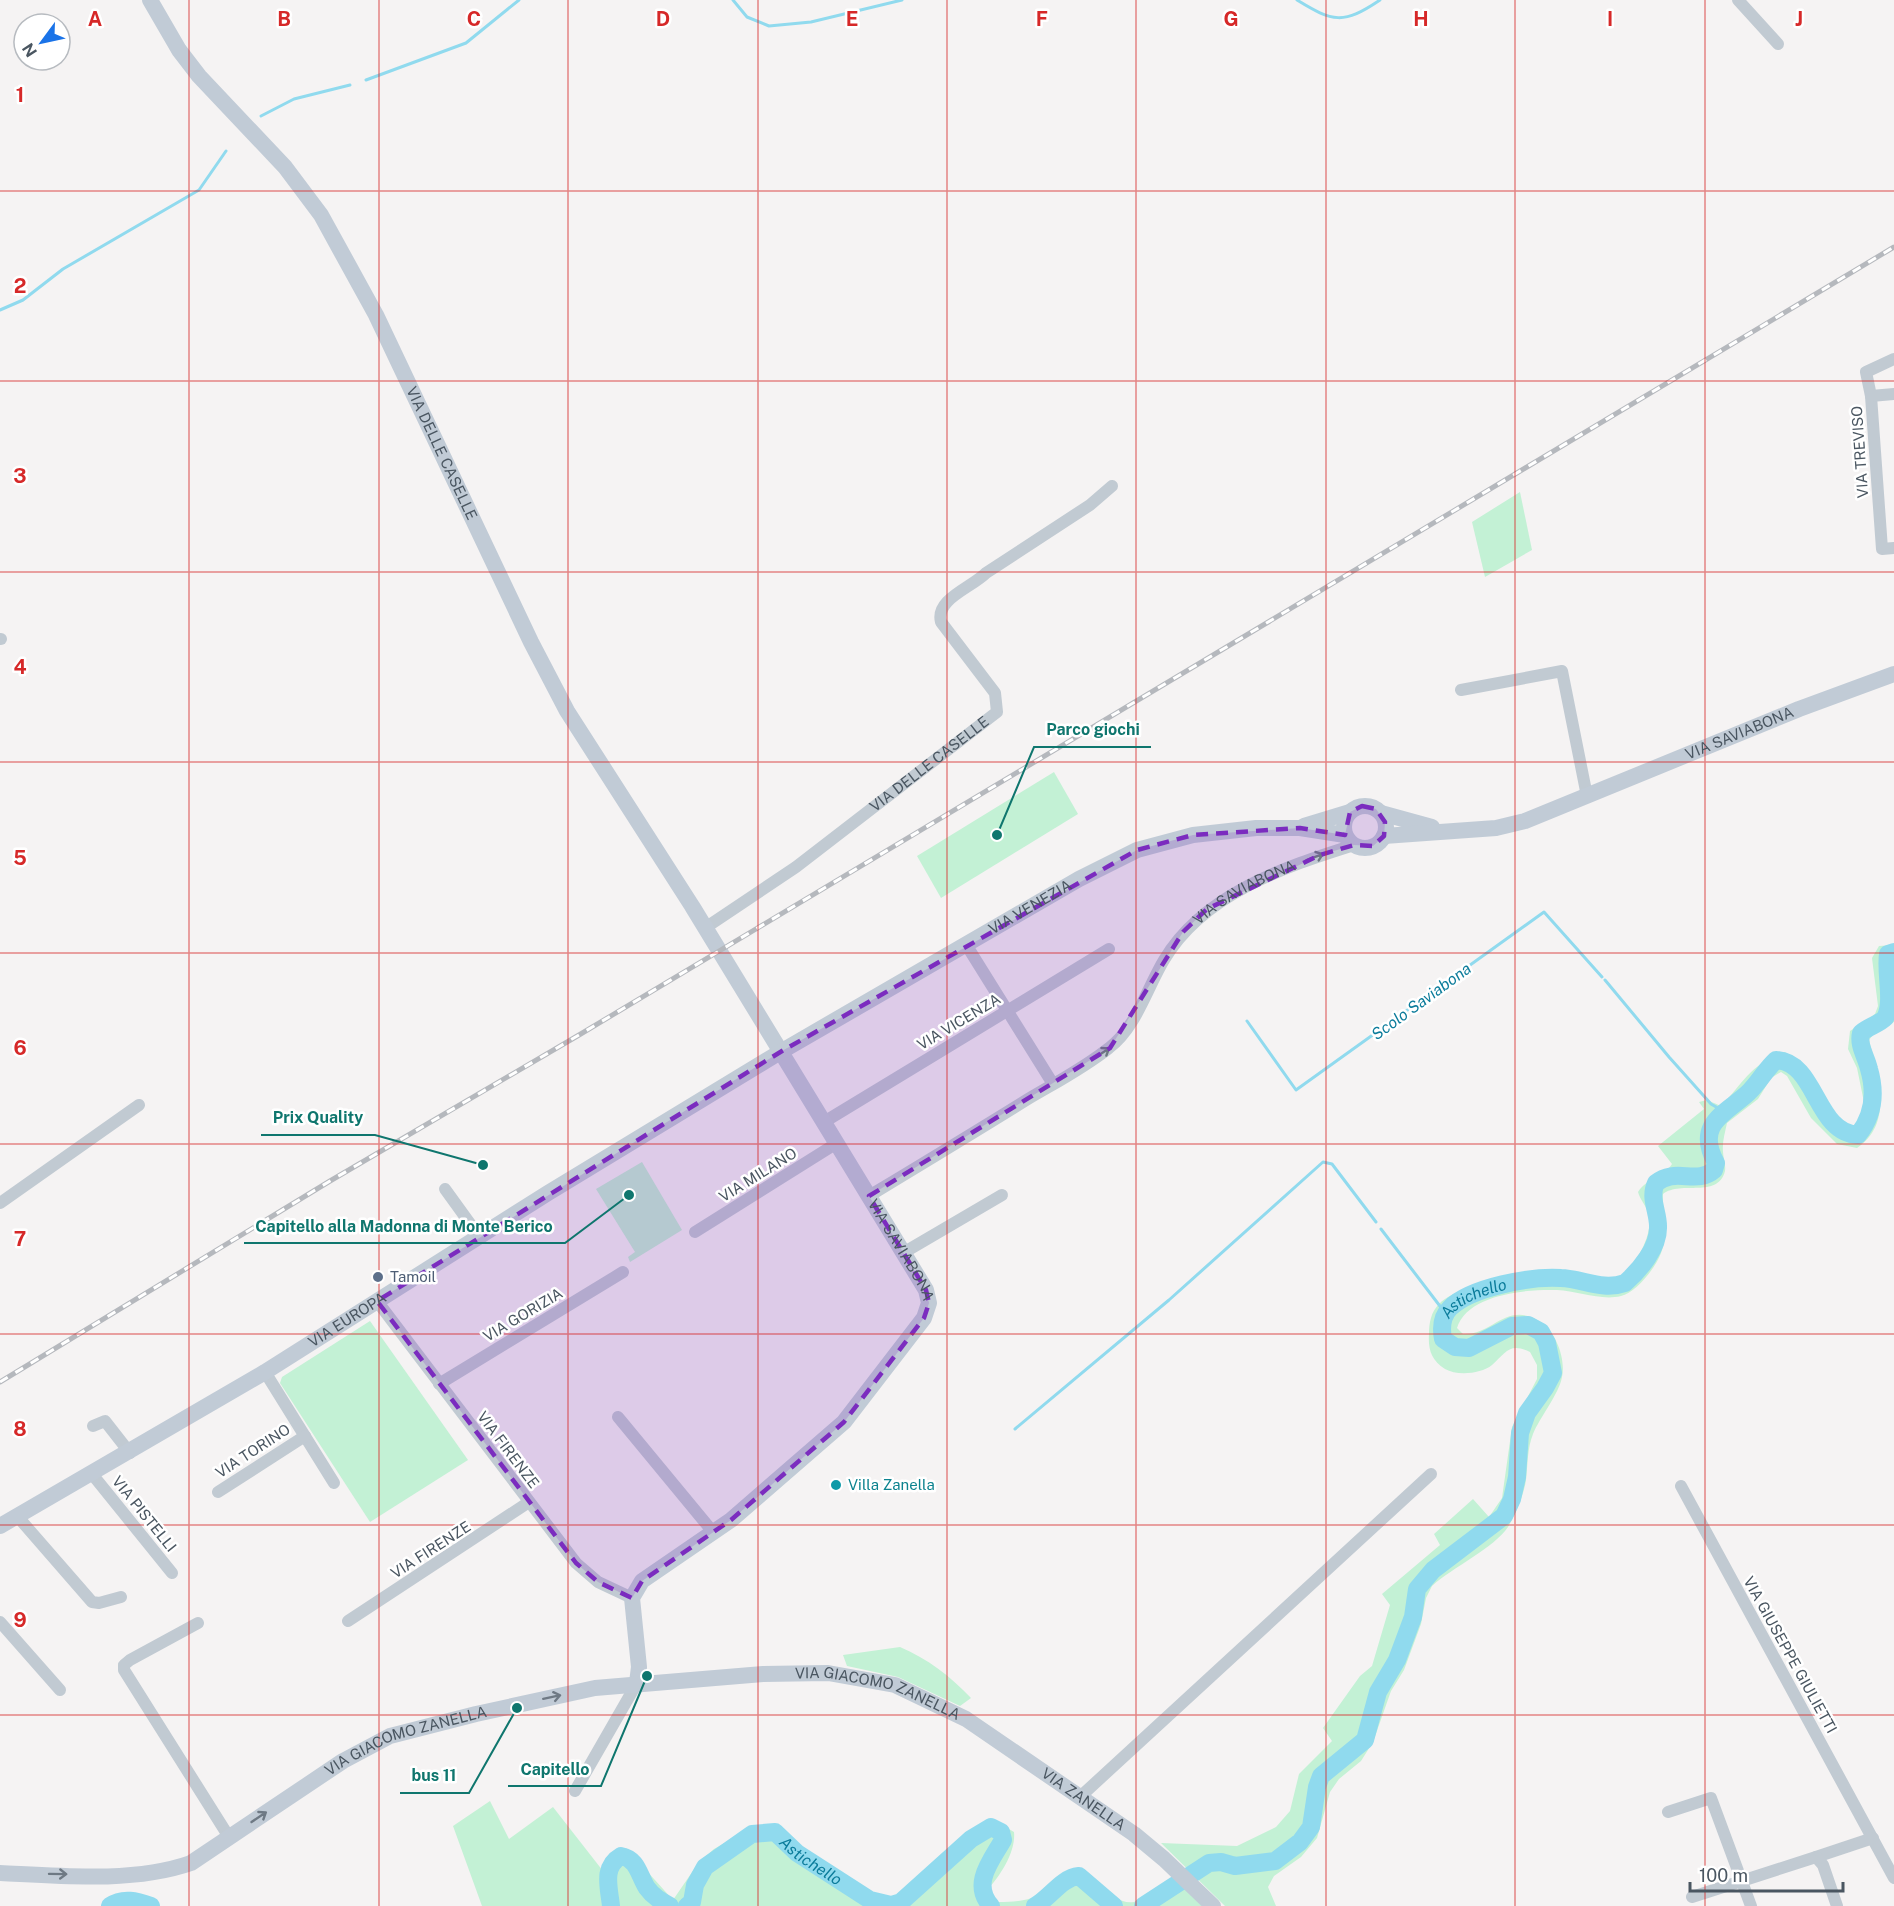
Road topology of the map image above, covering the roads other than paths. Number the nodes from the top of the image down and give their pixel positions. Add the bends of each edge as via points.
1 (150, 0) edge
2 (1738, 0) edge
3 (1778, 44) dead end
4 (1894, 359) edge
5 (1894, 394) edge
6 (1871, 396) junction
7 (1112, 486) dead end
8 (1894, 548) edge
9 (1894, 675) edge
10 (1461, 690) dead end
11 (1587, 796) junction
12 (1350, 812) junction
13 (1381, 813) junction
14 (1300, 828) junction
15 (1445, 831) junction
16 (1384, 836) junction
17 (1350, 840) junction
18 (705, 928) junction
19 (967, 946) junction
20 (1109, 949) dead end
21 (1008, 1009) junction
22 (782, 1051) junction
23 (1053, 1084) junction
24 (139, 1105) dead end
25 (824, 1122) junction
26 (837, 1143) junction
27 (445, 1189) dead end
28 (1002, 1195) dead end
29 (869, 1197) junction
30 (0, 1203) edge
31 (695, 1232) dead end
32 (479, 1236) junction
33 (903, 1253) junction
34 (623, 1272) dead end
35 (377, 1301) junction
36 (265, 1372) junction
37 (439, 1384) junction
38 (618, 1417) dead end
39 (93, 1426) dead end
40 (305, 1436) junction
41 (130, 1453) junction
42 (92, 1474) junction
43 (1431, 1474) dead end
44 (334, 1483) dead end
45 (1682, 1486) dead end
46 (218, 1492) dead end
47 (529, 1502) junction
48 (18, 1517) junction
49 (0, 1526) edge
50 (713, 1532) junction
51 (172, 1573) dead end
52 (121, 1597) dead end
53 (632, 1598) junction
54 (0, 1622) edge
55 (348, 1622) dead end
56 (198, 1623) dead end
57 (637, 1683) junction
58 (60, 1690) dead end
59 (1002, 1742) joint
60 (575, 1791) dead end
61 (1081, 1796) junction
62 (1668, 1812) dead end
63 (229, 1837) junction
64 (1873, 1838) junction
65 (1816, 1857) junction
66 (0, 1873) edge
67 (1894, 1878) edge
68 (1742, 1881) junction
69 (1692, 1897) dead end
70 (1213, 1906) edge
71 (1751, 1906) edge
72 (1837, 1906) edge

1 - 18 street, VIA DELLE CASELLE via 199,76 285,166 321,215 376,315 548,675 601,767
2 - 3 street
4 - 6 street, VIA TREVISO via 1866,372
5 - 6 street
6 - 8 street, VIA TREVISO via 1882,549
7 - 18 street, VIA DELLE CASELLE via 941,607 941,622 995,693 997,712 796,867
9 - 11 street, VIA SAVIABONA via 1799,709
10 - 11 street via 1562,670
11 - 15 street, VIA SAVIABONA via 1525,821 1496,828
12 - 13 street via 1369,806
12 - 14 street, VIA VENEZIA
12 - 17 street via 1344,823
13 - 15 street
13 - 16 street
14 - 17 street, VIA VENEZIA
14 - 19 street, VIA VENEZIA via 1193,835 1137,850 1078,879
15 - 16 street, VIA SAVIABONA
16 - 17 street, VIA SAVIABONA via 1366,848
23 -> 17 street, VIA SAVIABONA via 1110,1048 1139,1008 1164,959 1183,932 1207,909 1255,882
18 - 22 street, VIA DELLE CASELLE
19 - 21 street
19 - 22 street, VIA VENEZIA
20 - 21 street, VIA VICENZA
21 - 23 street
21 - 25 street, VIA VICENZA
22 - 25 street, VIA DELLE CASELLE
22 - 32 street, VIA EUROPA
23 - 29 street, VIA SAVIABONA
24 - 30 street
25 - 26 street, VIA DELLE CASELLE
26 - 29 street, VIA DELLE CASELLE
26 - 31 street, VIA MILANO
27 - 32 street
28 - 33 street
29 - 33 street, VIA SAVIABONA
32 - 35 street, VIA EUROPA
33 - 50 street, VIA SAVIABONA via 926,1290 929,1303 924,1318 844,1422
34 - 37 street, VIA GORIZIA
35 - 36 street, VIA EUROPA
35 - 37 street, VIA FIRENZE
36 - 40 street, VIA TORINO
36 - 41 street, VIA EUROPA
37 - 47 street, VIA FIRENZE
38 - 50 street
39 - 41 street via 105,1421
40 - 44 street, VIA TORINO
40 - 46 street, VIA TORINO
41 - 42 street, VIA EUROPA
42 - 48 street, VIA EUROPA
42 - 51 street, VIA PISTELLI
43 - 61 street
45 - 64 street, VIA GIUSEPPE GIULIETTI
47 - 53 street, VIA FIRENZE via 576,1563 598,1582
47 - 55 street, VIA FIRENZE
48 - 49 street, VIA EUROPA
48 - 52 street via 92,1602
50 - 53 street, VIA SAVIABONA via 642,1581
53 - 57 street
54 - 58 street
56 - 63 street via 130,1660 124,1670
57 - 59 street, VIA GIACOMO ZANELLA via 828,1673 895,1685 934,1701
57 - 60 street
63 -> 57 street, VIA GIACOMO ZANELLA via 343,1761 390,1736 595,1688
59 - 61 street, VIA ZANELLA
61 - 70 street, VIA ZANELLA via 1164,1859
62 - 68 street via 1711,1798
66 -> 63 street, VIA GIACOMO ZANELLA via 139,1875 168,1871 191,1863
64 - 65 street
64 - 67 street, VIA GIUSEPPE GIULIETTI
65 - 68 street
65 - 72 street via 1823,1865
68 - 69 street
68 - 71 street

